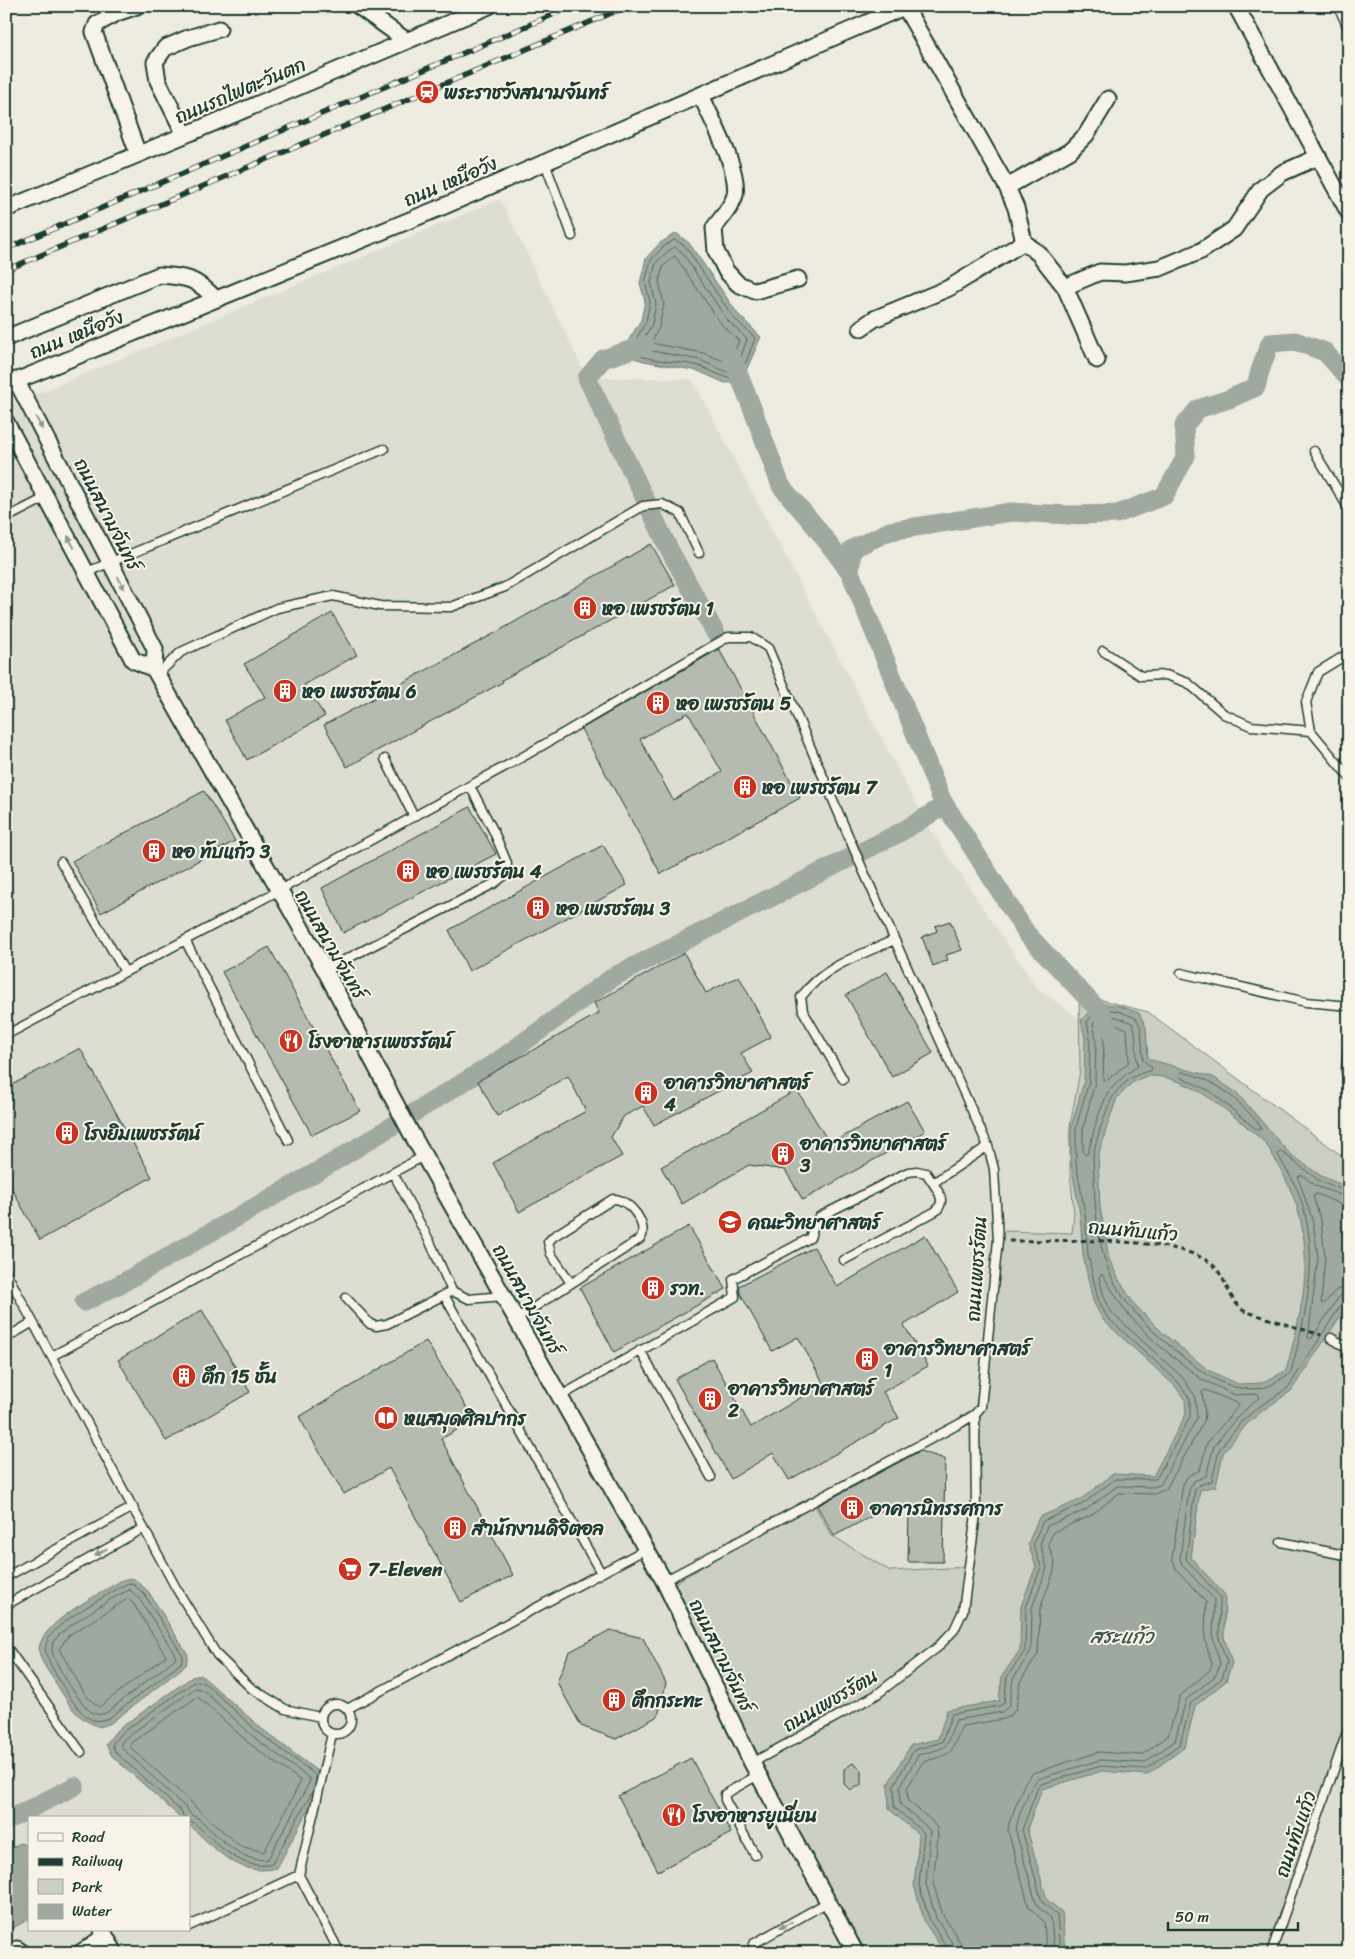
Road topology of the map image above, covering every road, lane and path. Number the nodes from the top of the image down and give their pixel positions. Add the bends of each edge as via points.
1 (137, 6) edge
2 (358, 6) edge
3 (488, 6) edge
4 (906, 6) edge
5 (1236, 6) edge
6 (1338, 6) edge
7 (220, 29) dead end
8 (1349, 30) edge
9 (406, 41) junction
10 (701, 95) junction
11 (1108, 99) dead end
12 (185, 135) junction
13 (138, 154) junction
14 (1318, 157) junction
15 (545, 162) junction
16 (1007, 186) junction
17 (6, 209) edge
18 (1349, 213) edge
19 (572, 236) dead end
20 (1024, 242) junction
21 (798, 279) dead end
22 (1065, 287) junction
23 (216, 299) junction
24 (862, 328) dead end
25 (6, 338) edge
26 (1097, 360) dead end
27 (11, 382) edge
28 (6, 422) edge
29 (384, 449) dead end
30 (1314, 451) dead end
31 (48, 497) junction
32 (1349, 510) edge
33 (6, 518) edge
34 (699, 553) dead end
35 (111, 563) junction
36 (87, 572) junction
37 (1103, 651) dead end
38 (1349, 653) edge
39 (155, 672) junction
40 (1311, 731) junction
41 (385, 759) dead end
42 (1349, 777) edge
43 (470, 786) junction
44 (414, 817) junction
45 (61, 862) dead end
46 (278, 891) junction
47 (185, 940) junction
48 (894, 940) junction
49 (325, 970) junction
50 (125, 972) junction
51 (1181, 973) dead end
52 (1349, 1006) edge
53 (6, 1035) edge
54 (1349, 1035) edge
55 (843, 1080) dead end
56 (1349, 1082) edge
57 (288, 1140) dead end
58 (988, 1146) junction
59 (424, 1156) junction
60 (393, 1173) junction
61 (933, 1183) junction
62 (998, 1240) junction
63 (844, 1260) dead end
64 (6, 1272) edge
65 (571, 1284) junction
66 (448, 1293) junction
67 (504, 1296) junction
68 (346, 1298) dead end
69 (516, 1319) junction
70 (33, 1322) junction
71 (6, 1338) edge
72 (1332, 1338) joint
73 (1349, 1349) edge
74 (640, 1350) junction
75 (52, 1356) junction
76 (559, 1397) junction
77 (975, 1414) junction
78 (711, 1477) dead end
79 (133, 1507) junction
80 (144, 1528) junction
81 (1281, 1542) dead end
82 (646, 1548) junction
83 (1349, 1556) edge
84 (600, 1573) junction
85 (6, 1577) edge
86 (664, 1580) junction
87 (6, 1604) edge
88 (6, 1646) edge
89 (347, 1709) junction
90 (320, 1717) junction
91 (1349, 1726) edge
92 (332, 1734) junction
93 (81, 1752) dead end
94 (755, 1769) junction
95 (755, 1855) dead end
96 (299, 1875) junction
97 (828, 1902) junction
98 (190, 1926) edge
99 (104, 1933) edge
100 (6, 1951) edge
101 (23, 1953) edge
102 (80, 1953) edge
103 (115, 1953) edge
104 (340, 1953) edge
105 (758, 1953) edge
106 (856, 1953) edge
107 (1271, 1953) edge

1 - 13 street via 97,24 94,32
2 - 9 street
3 - 9 street, ถนนรถไฟตะวันตก
4 - 10 street, ถนน เหนือวัง
4 - 16 street
5 - 14 street
6 - 8 lane
7 - 12 street via 165,48 155,62 158,81
9 - 12 street, ถนนรถไฟตะวันตก
10 - 15 street, ถนน เหนือวัง
10 - 21 street via 734,173 735,195 714,228 716,251 726,271 738,284 755,291
11 - 16 street via 1086,134 1070,151
12 - 13 street, ถนนรถไฟตะวันตก
13 - 17 street, ถนนรถไฟตะวันตก
14 - 18 street
14 - 22 street via 1282,174 1261,189 1234,229 1201,251 1160,268 1125,273 1100,272
15 - 19 lane
15 - 23 street, ถนน เหนือวัง
16 - 20 street
20 - 22 street via 1039,254
20 - 24 street via 949,288
22 - 26 street
23 - 25 street via 203,286 185,276 159,275
23 - 27 street, ถนน เหนือวัง
27 -> 35 street, ถนนสนามจันทร์
28 - 31 street
29 - 35 lane
30 - 32 lane
31 - 33 lane
36 -> 31 street
34 - 39 lane via 680,513 662,504 643,506 505,587 451,607 380,606 332,596 277,608 181,652
35 - 36 lane
35 -> 39 street, ถนนสนามจันทร์ via 155,649
36 - 39 street via 133,660
37 - 40 lane via 1141,676 1166,675 1188,684 1224,714 1251,726
38 - 40 lane via 1318,672 1306,702
39 - 46 street, ถนนสนามจันทร์
40 - 42 lane
41 - 44 lane
43 - 44 lane, ถนนเพชรรัตน
43 - 48 lane, ถนนเพชรรัตน via 728,637 750,637 768,648
43 - 49 lane via 507,863 505,875
44 - 46 lane, ถนนเพชรรัตน
45 - 50 lane
46 - 47 lane, ถนนเพชรรัตน
46 - 49 street, ถนนสนามจันทร์
47 - 50 lane, ถนนเพชรรัตน
47 - 57 lane
48 - 55 lane via 834,967 812,982 801,997 803,1011
48 - 58 lane, ถนนเพชรรัตน
49 - 59 street, ถนนสนามจันทร์
50 - 53 lane, ถนนเพชรรัตน
51 - 52 lane via 1306,1002
54 - 56 lane via 1346,1071
58 - 61 lane
58 - 62 lane, ถนนเพชรรัตน via 994,1169
59 - 60 lane
59 - 67 street, ถนนสนามจันทร์
60 - 66 lane via 430,1242
60 - 75 lane
61 - 63 lane via 942,1199 942,1206
61 - 74 lane via 926,1173 908,1172 828,1211 815,1222 810,1238 733,1279 735,1297
62 - 72 path, ถนนทับแก้ว via 1113,1242 1170,1247 1203,1258 1217,1269 1236,1305 1244,1311
62 - 77 lane, ถนนเพชรรัตน via 981,1406
64 - 70 lane
65 - 65 lane via 643,1235 642,1224 627,1202 613,1200 548,1242 551,1254
65 - 69 lane
66 - 67 lane via 470,1299
66 - 68 lane via 387,1324 376,1326 370,1324
66 - 84 lane
67 - 69 street, ถนนสนามจันทร์
69 - 76 street, ถนนสนามจันทร์
70 - 71 lane
70 - 75 lane
72 - 73 lane
74 - 76 lane
74 - 78 lane
75 - 79 lane
76 - 82 street, ถนนสนามจันทร์
77 - 86 lane
77 - 94 lane, ถนนเพชรรัตน via 976,1514 963,1611 954,1630 938,1647 876,1695
79 - 80 lane
79 - 85 lane
80 -> 87 lane
80 - 90 lane via 217,1655 251,1688 268,1699 285,1709
81 - 83 lane
82 - 84 lane
82 - 86 street, ถนนสนามจันทร์
84 - 89 lane
86 - 94 street, ถนนสนามจันทร์
88 - 93 lane
89 - 90 lane via 343,1705 332,1704
89 - 92 lane via 351,1718 349,1727
90 - 92 lane via 323,1727
91 - 107 lane, ถนนทับแก้ว
92 - 96 lane
94 - 95 lane, ถนนเพชรรัตน via 725,1794 725,1800
94 - 97 street, ถนนสนามจันทร์
96 - 98 lane
96 - 104 lane
97 -> 105 lane via 753,1944
97 - 106 street, ถนนสนามจันทร์
99 - 102 street
99 - 103 street
100 - 101 street via 17,1948

